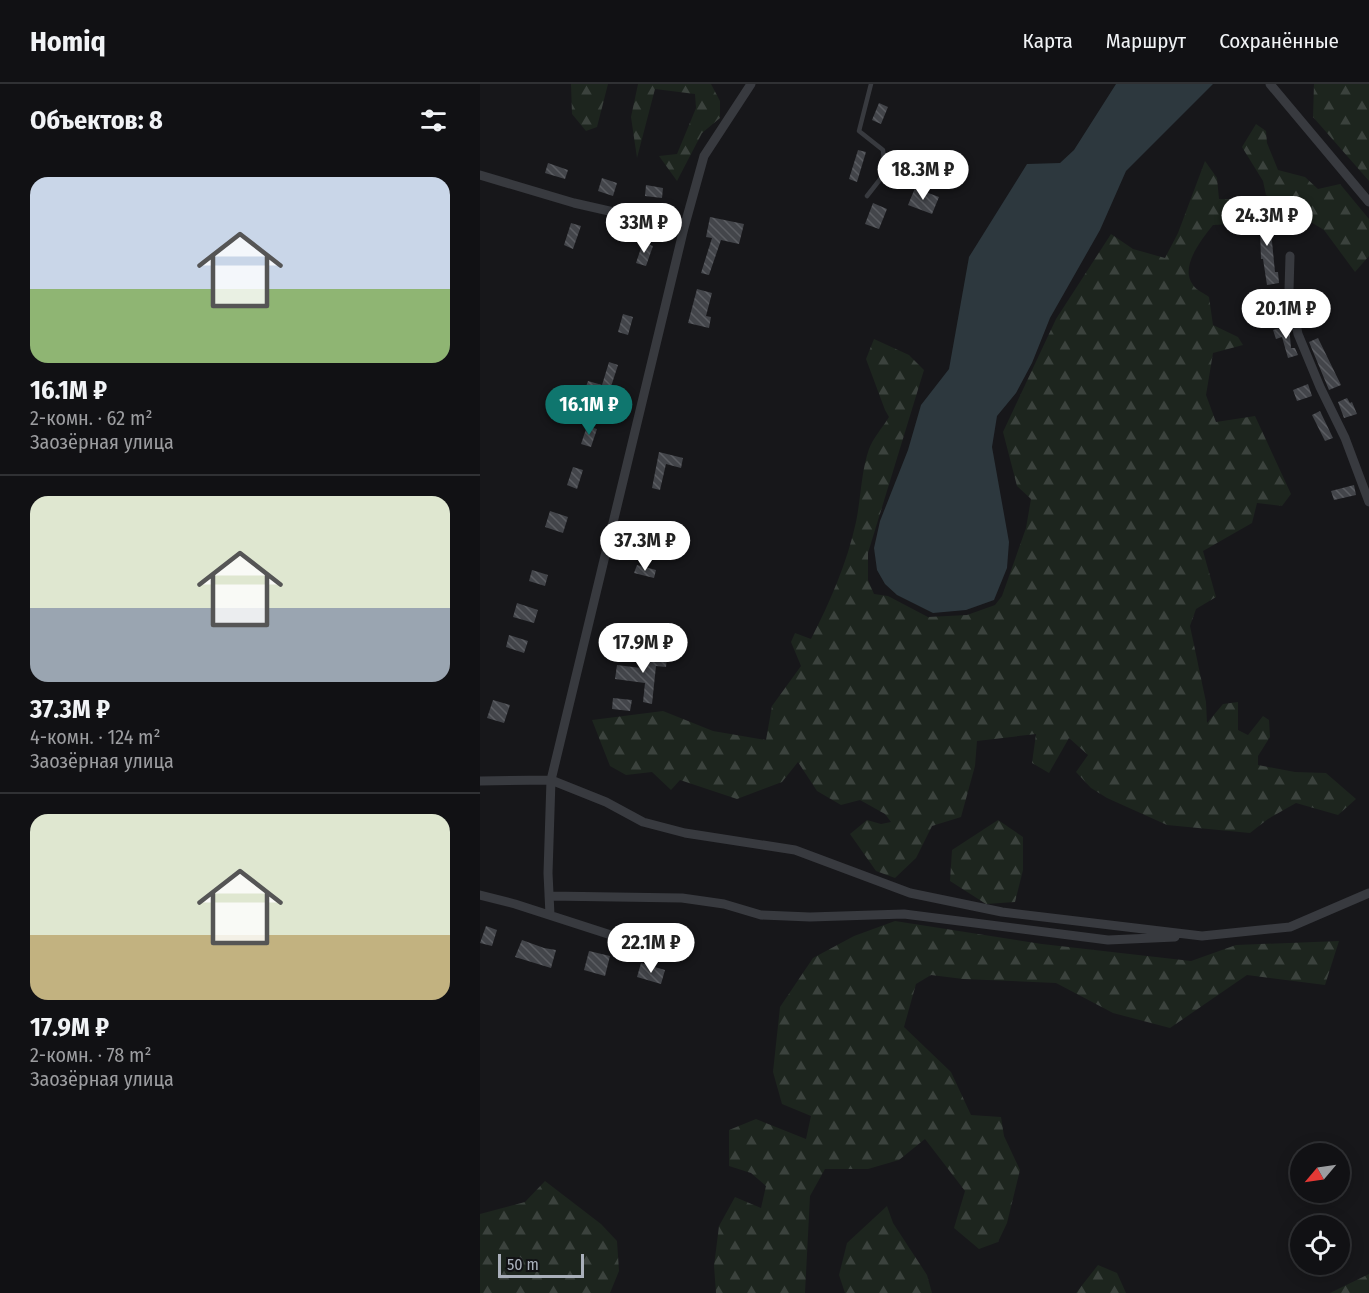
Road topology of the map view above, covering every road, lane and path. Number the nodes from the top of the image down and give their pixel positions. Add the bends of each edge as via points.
1 (752, 84) edge
2 (871, 84) edge
3 (1270, 84) edge
4 (480, 175) edge
5 (867, 196) dead end
6 (1369, 202) edge
7 (684, 228) junction
8 (1290, 256) dead end
9 (1369, 502) edge
10 (550, 780) junction
11 (480, 781) edge
12 (1369, 893) edge
13 (480, 895) edge
14 (549, 896) junction
15 (550, 915) junction
16 (1202, 936) junction
17 (645, 946) dead end

1 - 7 street via 704,156
2 - 5 lane via 859,131 883,150 885,173
3 - 6 street
4 - 7 street via 574,203
7 - 10 street
8 - 9 street via 1289,290 1298,334
10 - 11 street
10 - 14 street
10 - 16 street via 643,822 685,833 795,850 910,893 1002,912
12 - 16 street via 1290,927
13 - 15 street
14 - 15 street
14 - 16 street via 682,898 761,915 904,914 1108,940
15 - 17 street

